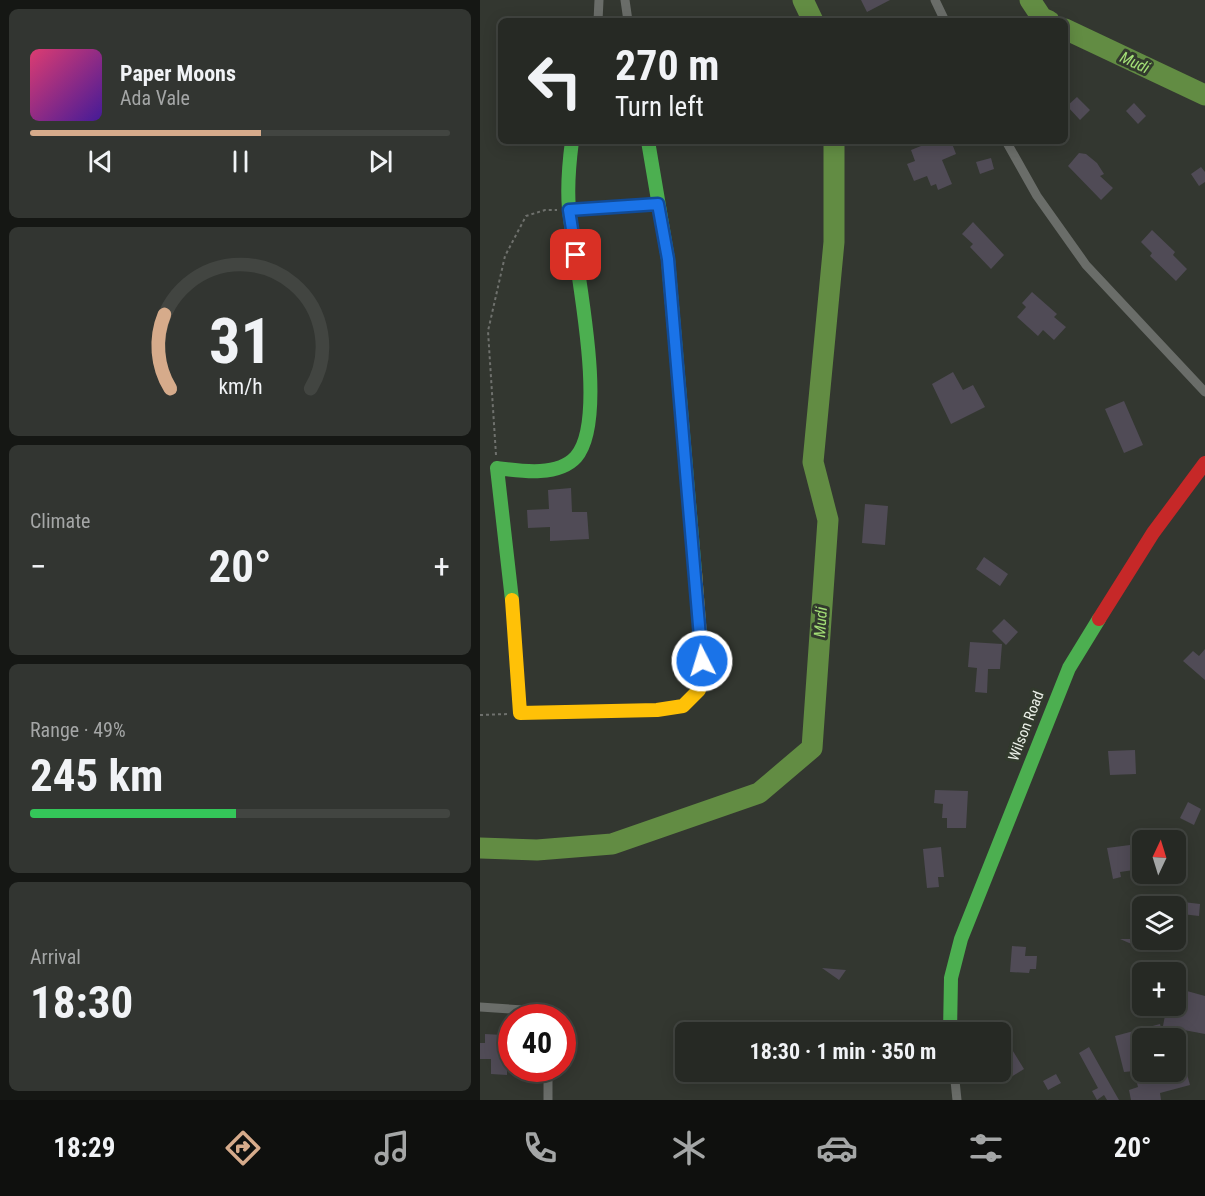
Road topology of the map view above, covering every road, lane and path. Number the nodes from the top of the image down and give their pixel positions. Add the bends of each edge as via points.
1 (599, 0) edge
2 (625, 0) edge
3 (935, 0) edge
4 (598, 18) edge
5 (628, 18) edge
6 (944, 18) edge
7 (572, 144) edge
8 (648, 144) edge
9 (1007, 144) edge
10 (658, 204) junction
11 (569, 210) junction
12 (1205, 392) edge
13 (1205, 463) edge
14 (497, 468) junction
15 (520, 713) junction
16 (480, 715) edge
17 (480, 1007) edge
18 (498, 1008) edge
19 (950, 1022) edge
20 (548, 1082) edge
21 (955, 1082) edge
22 (548, 1100) edge
23 (957, 1100) edge

1 - 4 street
2 - 5 street
3 - 6 street
7 - 11 street via 567,173
8 - 10 street
9 - 12 street via 1037,196 1086,265
10 - 11 street
10 - 15 street via 668,259 681,399 702,661 699,690 682,706 657,710
11 - 14 path via 545,210 526,216 505,256 488,331
11 - 14 street via 588,369 588,438 577,456 550,470
13 - 19 street, Wilson Road via 1090,632 1054,700 961,939 951,978
14 - 15 street
15 - 16 path
17 - 18 street
20 - 22 street
21 - 23 street

